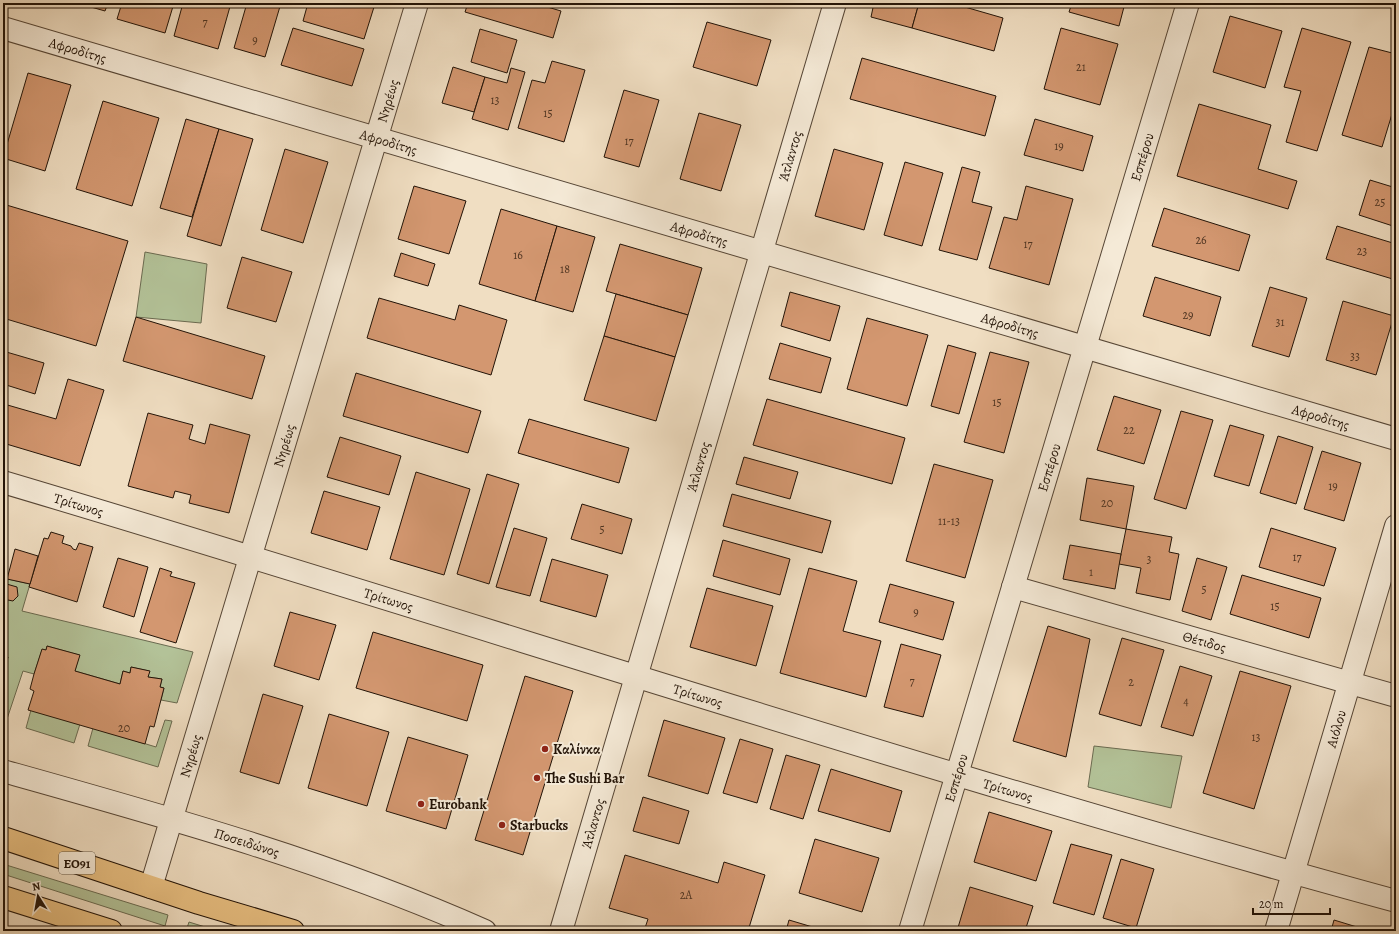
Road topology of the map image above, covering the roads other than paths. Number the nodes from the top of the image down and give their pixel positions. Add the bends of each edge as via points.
1 (417, 3) edge
2 (835, 3) edge
3 (1188, 3) edge
4 (3, 28) edge
5 (376, 138) junction
6 (762, 252) junction
7 (1085, 348) junction
8 (1396, 439) edge
9 (3, 482) edge
10 (1396, 526) edge
11 (251, 556) junction
12 (1013, 587) junction
13 (636, 676) junction
14 (1350, 683) junction
15 (1396, 696) edge
16 (3, 771) edge
17 (957, 775) junction
18 (173, 818) junction
19 (3, 838) edge
20 (1293, 873) junction
21 (151, 887) junction
22 (3, 897) edge
23 (1396, 901) edge
24 (111, 931) edge
25 (293, 931) edge
26 (485, 931) edge
27 (561, 931) edge
28 (910, 931) edge
29 (1276, 931) edge

1 - 5 street, Νηρέως
2 - 6 street, Άτλαντος
3 - 7 street, Εσπέρου
4 - 5 street, Αφροδίτης
5 - 6 street, Αφροδίτης
5 - 11 street, Νηρέως
6 - 7 street, Αφροδίτης
6 - 13 street, Άτλαντος
7 - 8 street, Αφροδίτης
7 - 12 street, Εσπέρου
9 - 11 street, Τρίτωνος
10 - 14 street, Αιόλου
11 - 13 street, Τρίτωνος
11 - 18 street, Νηρέως
12 - 14 street, Θέτιδος
12 - 17 street, Εσπέρου
13 - 17 street, Τρίτωνος
13 - 27 street, Άτλαντος
14 - 15 street, Θέτιδος
14 - 20 street, Αιόλου
16 - 18 street, Ποσειδώνος
17 - 20 street, Τρίτωνος
17 - 28 street, Εσπέρου
18 - 21 street, Νηρέως
18 - 26 street, Ποσειδώνος via 306,860 422,903
19 - 21 highway, ΕΟ91
20 - 23 street, Τρίτωνος
20 - 29 street, Αιόλου
21 - 25 highway, ΕΟ91
22 - 24 highway

